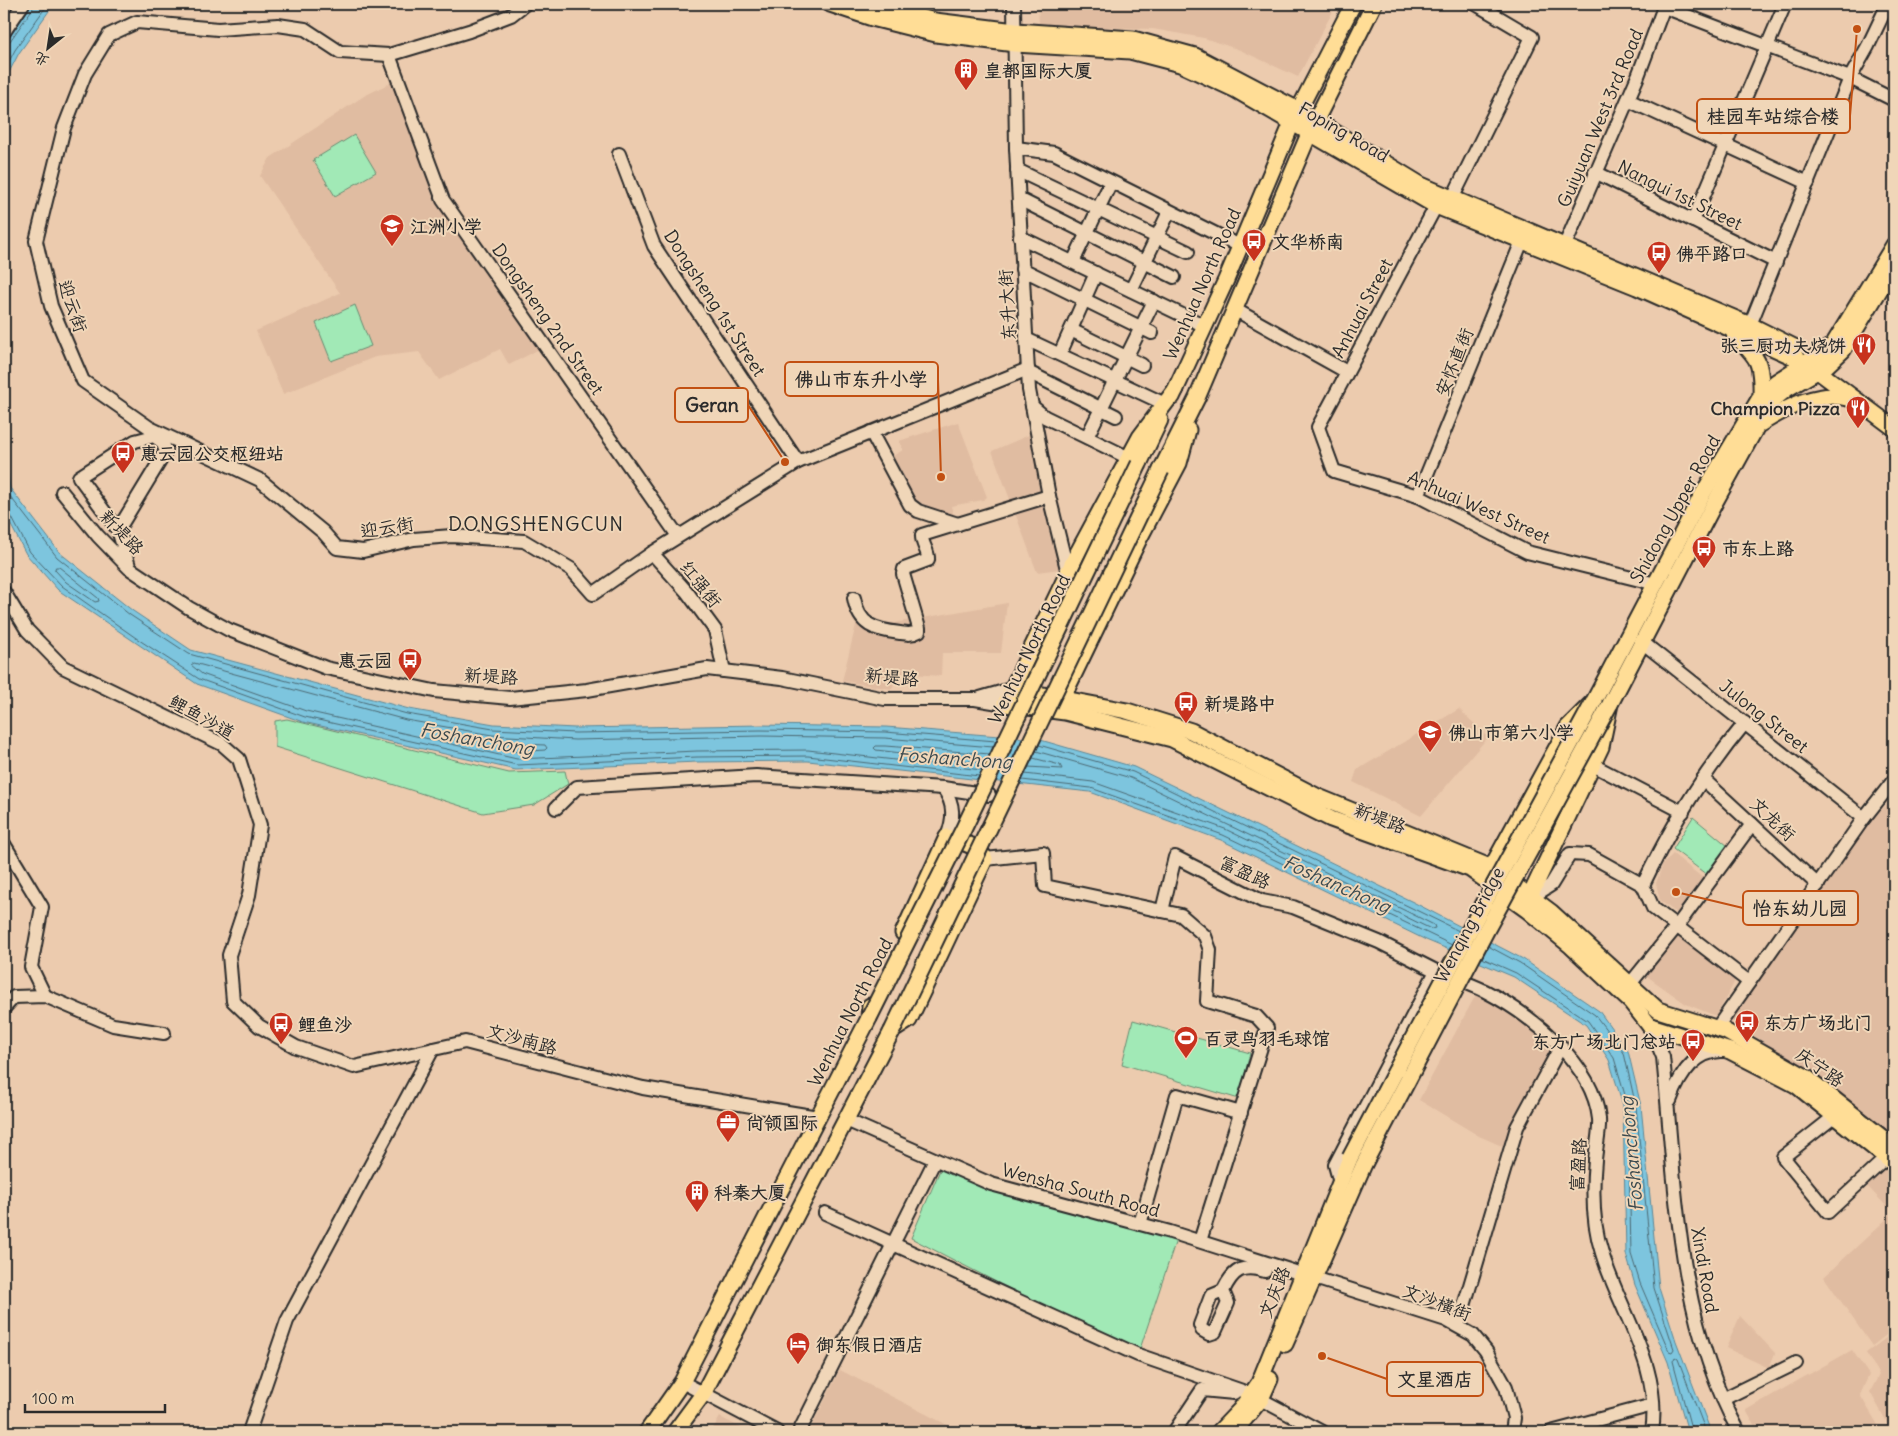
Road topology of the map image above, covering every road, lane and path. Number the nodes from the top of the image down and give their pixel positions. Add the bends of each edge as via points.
1 (23, 4) edge
2 (525, 4) edge
3 (830, 4) edge
4 (869, 4) edge
5 (1014, 4) edge
6 (1353, 4) edge
7 (1374, 4) edge
8 (1476, 4) edge
9 (1785, 4) edge
10 (1888, 4) edge
11 (1665, 5) edge
12 (4, 32) edge
13 (1015, 38) junction
14 (1768, 46) junction
15 (389, 55) junction
16 (1850, 78) junction
17 (1628, 100) junction
18 (1894, 100) edge
19 (1296, 117) junction
20 (1313, 127) junction
21 (1726, 145) junction
22 (1016, 148) junction
23 (619, 154) dead end
24 (1017, 170) junction
25 (1595, 172) junction
26 (1111, 182) junction
27 (1808, 183) junction
28 (1019, 199) junction
29 (1452, 199) junction
30 (1436, 206) junction
31 (1098, 209) junction
32 (1169, 212) junction
33 (1694, 221) junction
34 (1087, 233) junction
35 (1020, 237) junction
36 (1157, 238) junction
37 (1522, 241) junction
38 (1565, 245) junction
39 (1894, 245) edge
40 (1240, 246) junction
41 (1188, 252) dead end
42 (1073, 262) junction
43 (1145, 262) junction
44 (1776, 262) junction
45 (1894, 266) edge
46 (1022, 268) junction
47 (1096, 273) junction
48 (1174, 277) dead end
49 (1131, 290) junction
50 (1084, 299) junction
51 (1154, 301) junction
52 (1234, 309) junction
53 (1750, 325) junction
54 (1205, 326) junction
55 (1728, 328) junction
56 (1071, 330) junction
57 (1146, 330) junction
58 (1026, 338) junction
59 (1060, 354) junction
60 (1126, 357) junction
61 (1816, 364) junction
62 (1142, 365) dead end
63 (1028, 370) junction
64 (1347, 372) junction
65 (1115, 380) junction
66 (1176, 389) junction
67 (1762, 396) junction
68 (1197, 398) junction
69 (1860, 402) junction
70 (1165, 404) junction
71 (1032, 406) junction
72 (1101, 408) junction
73 (1116, 416) dead end
74 (1894, 418) edge
75 (1759, 425) junction
76 (1318, 427) joint
77 (1894, 428) edge
78 (871, 432) junction
79 (1087, 437) junction
80 (1134, 461) junction
81 (798, 462) junction
82 (62, 492) dead end
83 (1049, 496) junction
84 (1418, 496) junction
85 (958, 524) junction
86 (118, 530) junction
87 (678, 536) junction
88 (652, 553) junction
89 (130, 568) junction
90 (1068, 573) junction
91 (1656, 584) junction
92 (4, 592) edge
93 (854, 598) dead end
94 (1642, 642) junction
95 (724, 671) junction
96 (1011, 689) junction
97 (975, 699) junction
98 (1594, 701) junction
99 (1005, 704) junction
100 (1610, 704) junction
101 (1059, 705) junction
102 (1745, 723) junction
103 (1593, 765) junction
104 (1703, 779) junction
105 (1894, 780) edge
106 (942, 788) junction
107 (989, 795) dead end
108 (556, 808) dead end
109 (1684, 812) junction
110 (1864, 818) junction
111 (1752, 824) junction
112 (947, 837) junction
113 (4, 844) edge
114 (985, 859) junction
115 (1488, 874) junction
116 (1643, 885) junction
117 (1818, 885) junction
118 (1527, 902) junction
119 (1162, 911) junction
120 (1677, 926) junction
121 (1436, 971) junction
122 (1749, 982) junction
123 (1630, 984) junction
124 (45, 996) junction
125 (234, 1001) joint
126 (4, 1008) edge
127 (1658, 1010) junction
128 (869, 1018) junction
129 (1650, 1026) junction
130 (1718, 1028) junction
131 (892, 1031) junction
132 (164, 1033) dead end
133 (1708, 1044) junction
134 (1561, 1046) junction
135 (433, 1049) junction
136 (1730, 1051) junction
137 (1668, 1106) junction
138 (1241, 1113) junction
139 (1835, 1116) junction
140 (818, 1117) junction
141 (846, 1120) junction
142 (1892, 1156) edge
143 (935, 1160) junction
144 (1357, 1161) junction
145 (1340, 1183) junction
146 (825, 1213) dead end
147 (1140, 1224) junction
148 (1200, 1241) junction
149 (893, 1244) junction
150 (1308, 1276) junction
151 (1223, 1291) dead end
152 (1458, 1326) junction
153 (1796, 1363) dead end
154 (682, 1382) junction
155 (703, 1394) junction
156 (1256, 1397) junction
157 (1724, 1399) junction
158 (1653, 1405) junction
159 (249, 1432) edge
160 (647, 1432) edge
161 (675, 1432) edge
162 (777, 1432) edge
163 (799, 1432) edge
164 (1174, 1432) edge
165 (1219, 1432) edge
166 (1234, 1432) edge
167 (1322, 1432) edge
168 (1512, 1432) edge
169 (1551, 1432) edge
170 (1652, 1432) edge
171 (1739, 1432) edge

1 - 12 street
2 - 15 street, 迎云街 via 511,15
3 - 13 main road, Foping Road via 936,34
4 - 13 main road, Foping Road
5 - 13 street, 东升大街
6 - 19 main road, Wenhua North Road
7 - 20 main road
8 - 29 street via 1532,36
9 - 14 street
10 - 16 street
11 - 14 street
11 - 17 street, Guiyuan West 3rd Road
13 - 19 main road, Foping Road via 1133,39 1162,46 1196,56
13 - 22 street, 东升大街
14 - 16 street
14 - 21 street
15 - 87 street, Dongsheng 2nd Street via 443,200
15 - 88 street, 迎云街 via 340,52 305,29 278,25 218,29 136,22 109,34 85,74 64,128 36,241 51,306 82,381 150,428 260,480 323,532 337,548 363,551 414,539 452,536 524,541 571,569 593,594
16 - 18 street
16 - 27 street
17 - 21 street
17 - 25 street, Guiyuan West 3rd Road
19 - 20 main road, Foping Road
19 - 40 main road, Wenhua North Road
20 - 29 main road, Foping Road
20 - 30 main road, Foping Road
20 - 52 main road
21 - 27 street
21 - 33 street
22 - 24 street, 东升大街
22 - 26 street via 1054,153
23 - 81 street, Dongsheng 1st Street via 654,246
24 - 28 street, 东升大街
24 - 31 street
25 - 33 street, Nangui 1st Street
25 - 38 street, Guiyuan West 3rd Road
26 - 31 street
26 - 32 street
27 - 44 street
28 - 34 street
28 - 35 street, 东升大街
29 - 38 main road, Foping Road
30 - 37 main road, Foping Road
30 - 64 street, Anhuai Street
31 - 34 street
31 - 36 street
32 - 36 street
32 - 40 street
33 - 44 street, Nangui 1st Street
34 - 42 street
34 - 43 street
35 - 42 street
35 - 46 street, 东升大街
36 - 41 street
36 - 43 street
37 - 55 main road, Foping Road
37 - 84 street, 安怀直街
38 - 53 main road, Foping Road
39 - 61 main road via 1833,345
40 - 54 main road, Wenhua North Road
42 - 47 street
43 - 48 street
43 - 49 street
44 - 53 street
45 - 61 main road via 1843,350
46 - 50 street
46 - 58 street, 东升大街
47 - 49 street
47 - 50 street
49 - 51 street
50 - 56 street
50 - 57 street
51 - 54 street
51 - 57 street
52 - 64 street
52 - 68 main road
53 - 61 main road, Foping Road
54 - 66 main road, Wenhua North Road
55 - 61 main road, Foping Road
55 - 67 main road via 1760,364
56 - 59 street
56 - 60 street
57 - 60 street
58 - 59 street
58 - 63 street, 东升大街
59 - 65 street
60 - 62 street
60 - 65 street
61 - 67 main road, Shidong Upper Road via 1776,382
61 - 69 main road
61 - 74 main road
61 - 75 main road, Shidong Upper Road via 1773,400
63 - 71 street, 东升大街
63 - 72 street
63 - 78 street, 红强街
64 - 76 street, Anhuai Street
65 - 70 street
65 - 72 street
66 - 70 main road
66 - 80 main road, Wenhua North Road
67 - 91 main road, Shidong Upper Road via 1702,495
68 - 101 main road via 1179,463 1139,538
68 - 131 main road, bridge
69 - 75 main road via 1838,395 1818,398 1792,406
69 - 77 main road
70 - 80 main road via 1140,437
71 - 79 street
71 - 83 street, 东升大街
72 - 73 street
72 - 79 street
75 - 94 main road, Shidong Upper Road via 1714,502
76 - 84 street, Anhuai West Street via 1334,471
78 - 81 street, 红强街
78 - 85 street via 910,505 918,511
79 - 80 street
80 - 90 main road
80 - 128 main road, Wenhua North Road, bridge via 967,821
81 - 87 street, 红强街
82 - 89 street, 新堤路 via 98,536
83 - 85 street
83 - 90 street, 东升大街
84 - 91 street, Anhuai West Street via 1527,552
85 - 93 street via 922,535 928,560 904,569 919,632 879,631 856,609
86 - 86 street via 166,451 154,436 135,441 79,477
86 - 89 street
87 - 88 street, 红强街
88 - 95 street, 红强街 via 715,630
89 - 95 street, 新堤路 via 189,608 229,630 326,668 434,691 510,698 587,690 707,669
90 - 96 main road
91 - 98 main road, Shidong Upper Road
92 - 125 street, 鲤鱼沙道 via 27,630 63,667 222,744 239,759 260,825 249,895 229,954
94 - 100 main road, Shidong Upper Road
94 - 102 street, Julong Street
95 - 97 street, 新堤路 via 782,678 885,699
96 - 97 street, 新堤路
96 - 99 main road
96 - 101 main road, 新堤路
97 - 99 street, 新堤路
98 - 115 main road via 1568,727
98 - 144 main road, Wenqing Bridge, bridge via 1474,922
99 - 101 main road, 新堤路
100 - 103 main road via 1601,748
100 - 144 main road, Wenqing Bridge, bridge
101 - 115 main road, 新堤路 via 1172,739 1331,819
102 - 104 street via 1717,756
102 - 110 street, Julong Street
103 - 109 street
103 - 118 main road
104 - 109 street
104 - 111 street, 文龙街
105 - 110 street
106 - 107 street
106 - 108 street via 756,776 577,787
106 - 112 street via 951,798 953,821
109 - 116 street
110 - 117 street
111 - 117 street, 文龙街
111 - 120 street
112 - 114 main road via 982,852
112 - 128 main road via 872,998
113 - 124 street via 42,907 31,967
114 - 119 street via 1043,853 1045,886
114 - 131 main road via 909,1020
115 - 118 main road, 新堤路
116 - 118 street via 1588,855 1570,854 1551,885
116 - 120 street via 1654,908
117 - 122 street
118 - 123 main road, 新堤路 via 1550,912
118 - 129 main road, 新堤路 via 1605,976
119 - 121 street, 富盈路 via 1174,857 1262,901 1294,907 1379,942
119 - 138 street via 1181,915 1204,936 1210,950 1208,1001 1256,1016 1267,1028
120 - 122 street
120 - 123 street
121 - 134 street, 富盈路 via 1485,991 1534,1023
121 - 145 street via 1335,1165
122 - 130 street
123 - 127 main road, 新堤路
124 - 126 street via 14,997
124 - 132 street via 113,1026
125 - 135 street, 文沙南路 via 259,1026 296,1047 354,1067
127 - 129 main road
127 - 130 main road, 新堤路
128 - 140 main road, Wenhua North Road
129 - 133 main road, 庆宁路
129 - 137 street, 新堤路 via 1664,1057
130 - 133 main road
130 - 142 main road, 庆宁路 via 1806,1077
131 - 141 main road
133 - 136 main road, 庆宁路
134 - 152 street via 1517,1127
134 - 158 street, 富盈路 via 1592,1090 1599,1119 1594,1229 1652,1380
135 - 140 street, 文沙南路 via 465,1042 643,1088
135 - 159 street via 287,1321
136 - 137 street via 1710,1051 1693,1062 1677,1081
136 - 139 main road, 庆宁路 via 1796,1085
137 - 157 street, Xindi Road via 1686,1284 1698,1329
138 - 147 street via 1177,1096
138 - 148 street
139 - 142 main road, 庆宁路
139 - 142 street via 1783,1157 1828,1212
140 - 154 main road, Wenhua North Road
141 - 143 street, Wensha South Road
141 - 155 main road
143 - 147 street, Wensha South Road via 992,1184
143 - 149 street
144 - 145 main road, 文庆路
144 - 150 main road
145 - 150 main road, 文庆路
146 - 149 street
147 - 148 street, Wensha South Road
148 - 150 street, Wensha South Road
149 - 156 street via 1138,1355
149 - 163 street
150 - 151 street via 1280,1275 1250,1266 1229,1277
150 - 152 street, 文沙横街
150 - 156 main road
152 - 168 street, 文沙横街 via 1473,1335 1486,1351 1506,1387 1514,1418
153 - 157 street
154 - 155 street
154 - 160 main road, Wenhua North Road
155 - 161 main road
155 - 162 street
156 - 164 street via 1202,1390
156 - 165 main road
156 - 166 main road
156 - 167 street
157 - 171 street, Xindi Road
158 - 169 street
158 - 170 street, 富盈路

